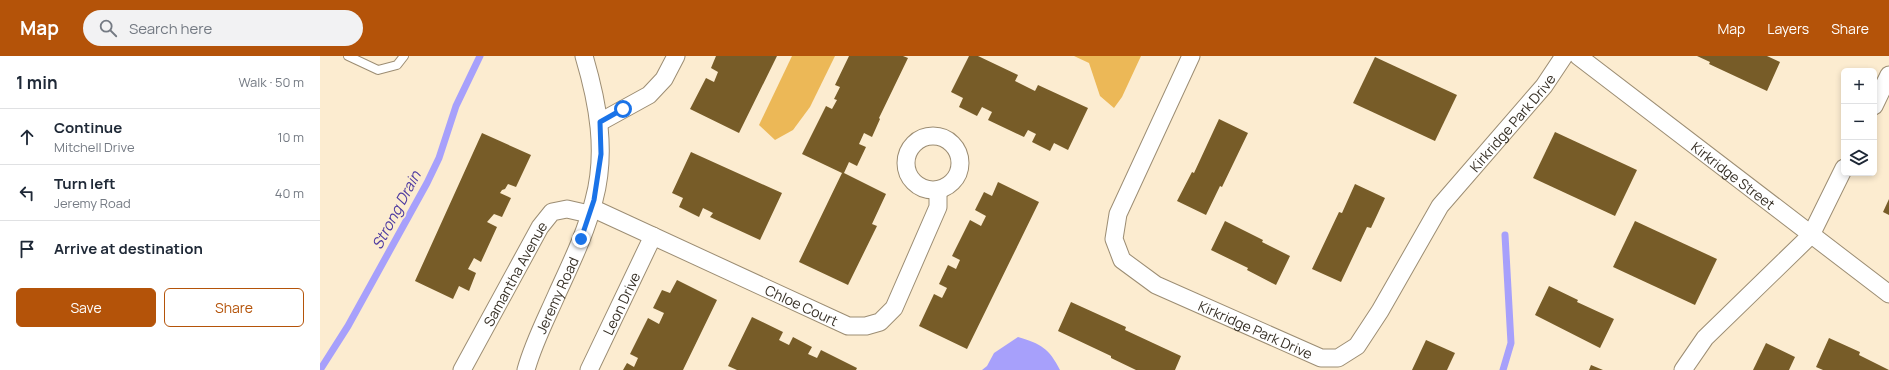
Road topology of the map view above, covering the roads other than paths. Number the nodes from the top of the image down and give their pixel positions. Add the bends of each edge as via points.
1 (348, 56) edge
2 (404, 56) edge
3 (584, 56) edge
4 (676, 56) edge
5 (1191, 56) edge
6 (1564, 56) edge
7 (1578, 56) edge
8 (1889, 75) edge
9 (1875, 104) edge
10 (600, 122) junction
11 (1841, 174) edge
12 (938, 190) dead end
13 (590, 211) junction
14 (1811, 235) junction
15 (653, 236) junction
16 (1889, 294) edge
17 (462, 370) edge
18 (526, 370) edge
19 (589, 370) edge
20 (1683, 370) edge

1 - 2 lane via 378,70 397,65
3 - 10 street, Jeremy Road
4 - 10 street via 664,79 653,92
5 - 6 street, Kirkridge Park Drive via 1118,214 1114,239 1122,260 1156,285 1321,358 1338,358 1357,346 1440,206 1544,86
7 - 14 street, Kirkridge Street
8 - 9 street
10 - 13 street, Jeremy Road via 601,154
11 - 14 street
12 - 15 street, Chloe Court via 938,207 894,308 880,322 866,326 848,326
13 - 15 street, Chloe Court
13 - 17 street, Samantha Avenue via 567,209 552,212 540,227
13 - 18 street, Jeremy Road via 581,239
14 - 16 street, Kirkridge Street
14 - 20 street via 1705,338
15 - 19 street, Leon Drive

